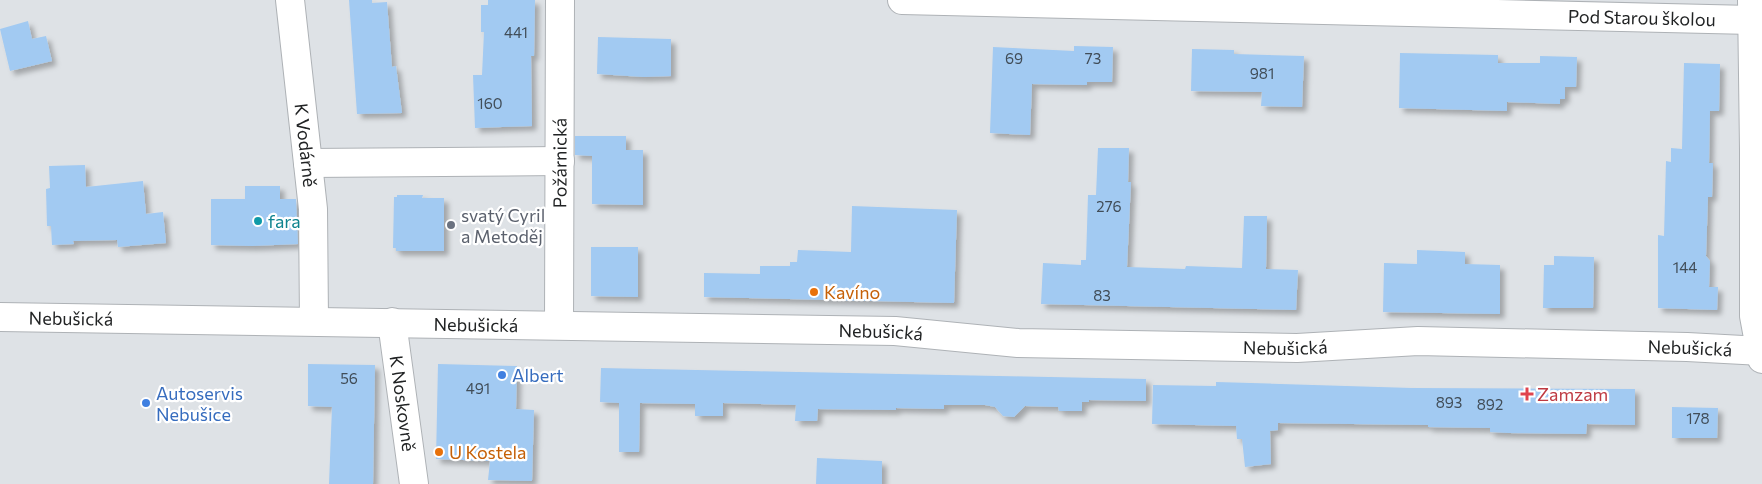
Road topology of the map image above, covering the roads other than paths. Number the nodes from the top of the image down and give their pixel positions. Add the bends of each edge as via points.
1 (290, 0) edge
2 (560, 0) edge
3 (902, 0) edge
4 (957, 1) edge
5 (1752, 10) edge
6 (560, 161) junction
7 (308, 162) junction
8 (0, 317) edge
9 (314, 321) junction
10 (392, 322) junction
11 (559, 325) junction
12 (1762, 354) edge
13 (414, 484) edge

1 - 7 street, K Vodárně
2 - 6 street, Požárnická
3 - 4 street, Pod Starou školou
4 - 5 street, Pod Starou školou
5 - 12 street via 1754,316
6 - 7 street
6 - 11 street, Požárnická
7 - 9 street, K Vodárně via 313,209
8 - 9 street, Nebušická
9 - 10 street, Nebušická
10 - 11 street, Nebušická
10 - 13 street, K Noskovně
11 - 12 street, Nebušická via 895,332 1028,344 1298,348 1418,341 1687,346

